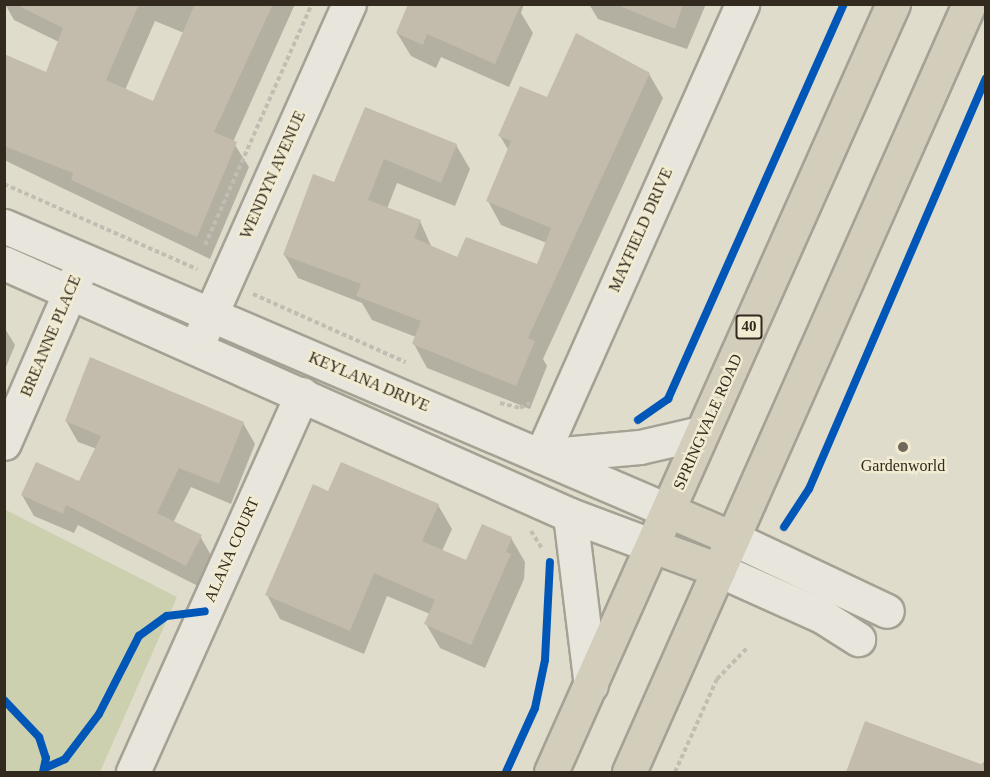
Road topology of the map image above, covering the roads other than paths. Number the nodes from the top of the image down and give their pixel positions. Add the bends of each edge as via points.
1 (349, 4) edge
2 (742, 4) edge
3 (893, 4) edge
4 (969, 4) edge
5 (4, 226) edge
6 (84, 261) junction
7 (4, 262) edge
8 (70, 292) junction
9 (210, 314) junction
10 (197, 346) junction
11 (302, 394) junction
12 (701, 434) junction
13 (4, 443) edge
14 (541, 456) junction
15 (669, 511) junction
16 (570, 515) junction
17 (732, 538) junction
18 (653, 546) junction
19 (719, 570) junction
20 (887, 611) dead end
21 (858, 639) dead end
22 (591, 686) junction
23 (133, 772) edge
24 (551, 772) edge
25 (629, 772) edge

1 - 9 street, WENDYN AVENUE
2 - 14 street, MAYFIELD DRIVE
3 - 12 highway, SPRINGVALE ROAD / 40
4 - 17 highway
5 - 6 street, KEYLANA DRIVE
6 - 8 street, BREANNE PLACE
6 - 9 street, KEYLANA DRIVE
7 - 8 street
8 - 10 street
8 - 13 street, BREANNE PLACE
9 - 10 street, WENDYN AVENUE
9 - 14 street, KEYLANA DRIVE
10 - 11 street
11 - 16 street
11 - 23 street, ALANA COURT
12 - 14 street via 640,447
12 - 15 highway, SPRINGVALE ROAD / 40
14 - 15 street, KEYLANA DRIVE
15 - 17 highway, KEYLANA DRIVE
15 - 18 highway, SPRINGVALE ROAD / 40
16 - 18 street
16 - 22 street
17 - 19 highway
17 - 20 street
18 - 19 highway
18 - 22 highway, SPRINGVALE ROAD / 40
19 - 21 street via 822,616
19 - 25 highway
22 - 24 highway, SPRINGVALE ROAD / 40

